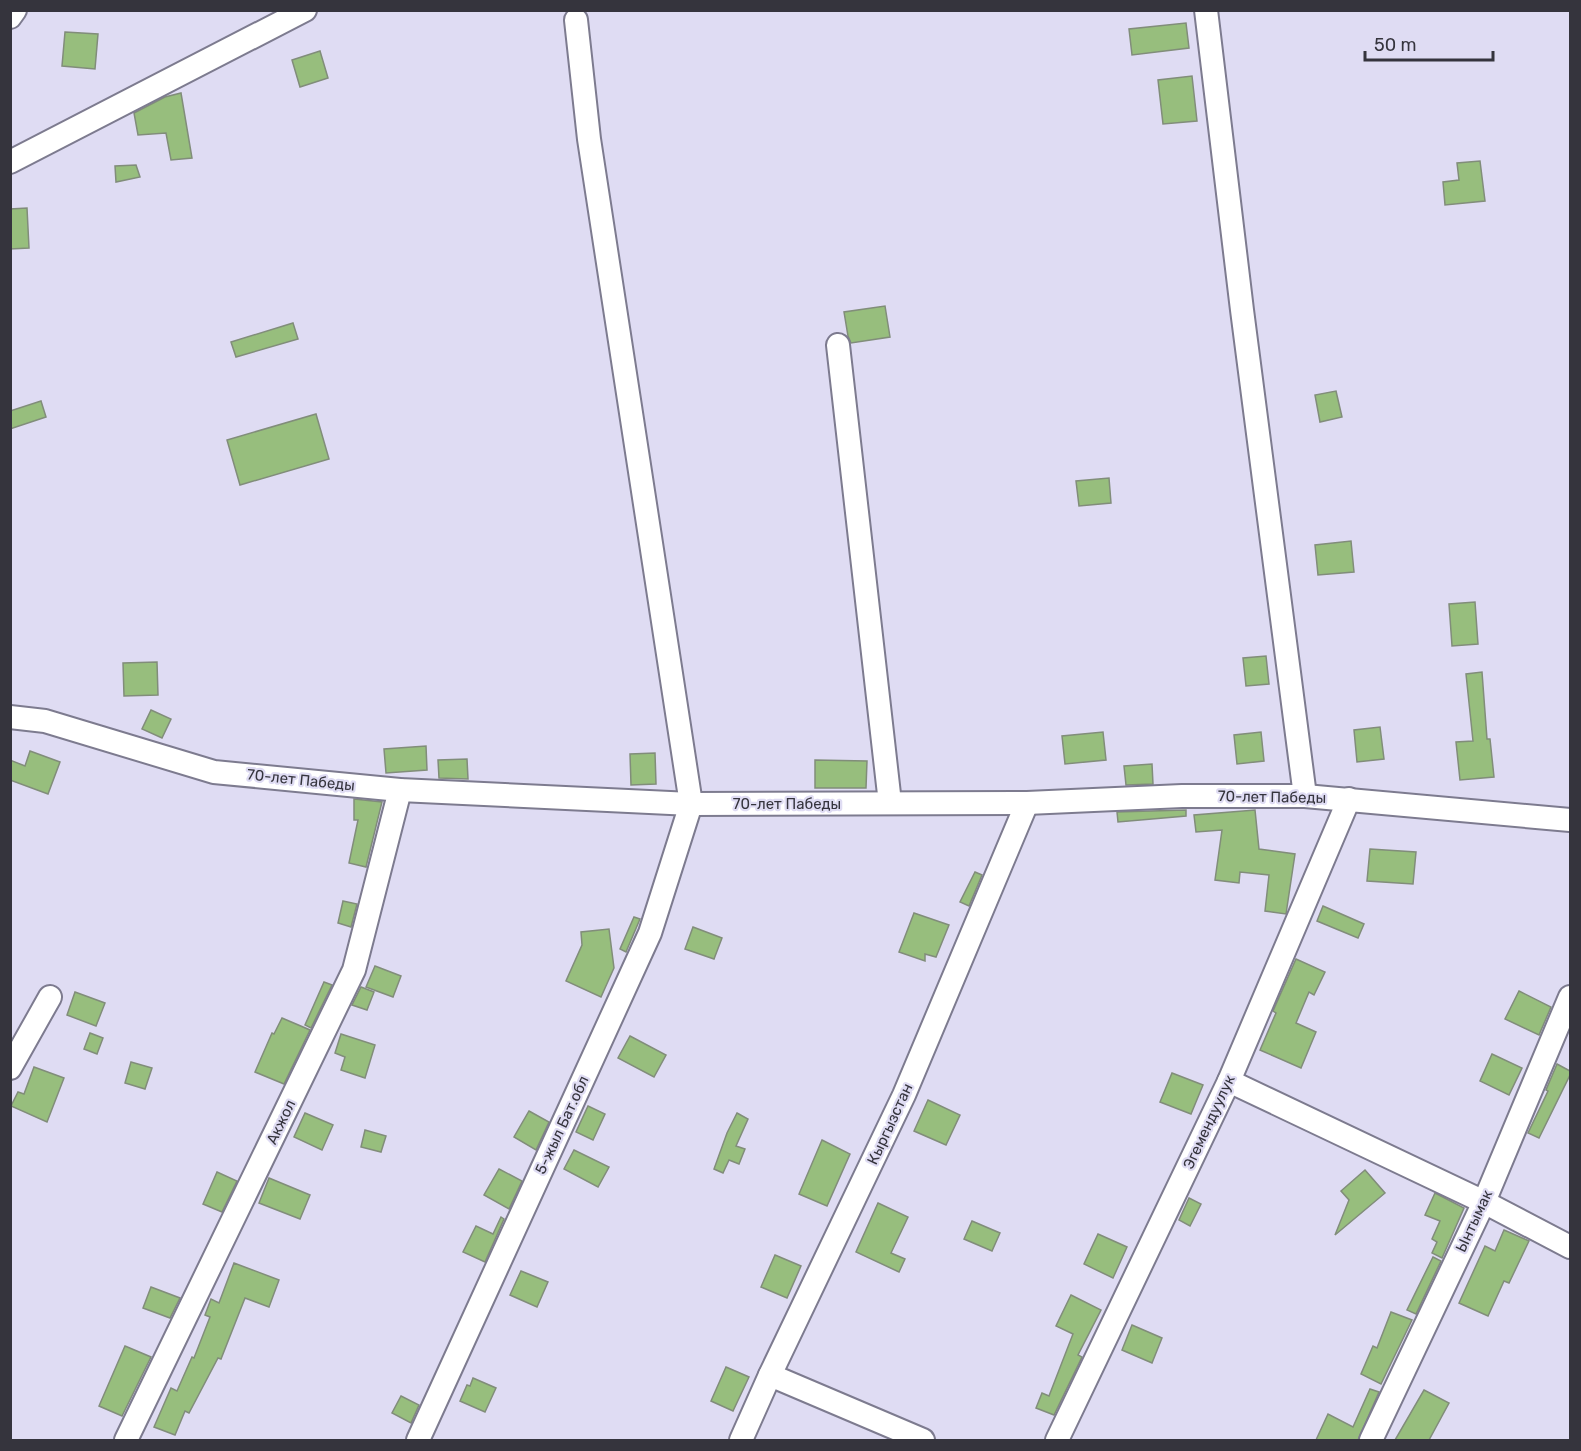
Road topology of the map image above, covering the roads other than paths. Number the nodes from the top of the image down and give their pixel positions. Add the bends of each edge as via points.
1 (15, 10) edge
2 (305, 10) edge
3 (1206, 10) edge
4 (10, 17) edge
5 (576, 20) dead end
6 (10, 162) edge
7 (838, 345) dead end
8 (10, 717) edge
9 (400, 790) junction
10 (1305, 796) junction
11 (1350, 799) junction
12 (890, 803) junction
13 (1027, 803) junction
14 (691, 804) junction
15 (1570, 820) edge
16 (50, 997) dead end
17 (1570, 997) edge
18 (10, 1068) edge
19 (1229, 1081) junction
20 (1484, 1202) junction
21 (1570, 1247) edge
22 (770, 1375) junction
23 (126, 1440) edge
24 (418, 1440) edge
25 (741, 1440) edge
26 (923, 1440) edge
27 (1057, 1440) edge
28 (1371, 1440) edge

1 - 4 street
2 - 6 street
3 - 10 street
5 - 14 street via 589,139
7 - 12 street
8 - 9 street, 70-лет Пабеды via 45,721 214,772
9 - 14 street, 70-лет Пабеды
9 - 23 street, Акжол via 354,970
10 - 11 street, 70-лет Пабеды
10 - 13 street, 70-лет Пабеды via 1182,796
11 - 15 street, 70-лет Пабеды
11 - 19 street, Эгемендуулук
12 - 13 street, 70-лет Пабеды
12 - 14 street, 70-лет Пабеды
13 - 22 street, Кыргызстан via 904,1095
14 - 24 street, 5-жыл Бат.обл via 650,933
16 - 18 street
17 - 20 street, Ынтымак
19 - 20 street
19 - 27 street, Эгемендуулук
20 - 21 street
20 - 28 street, Ынтымак
22 - 25 street, Кыргызстан
22 - 26 street

